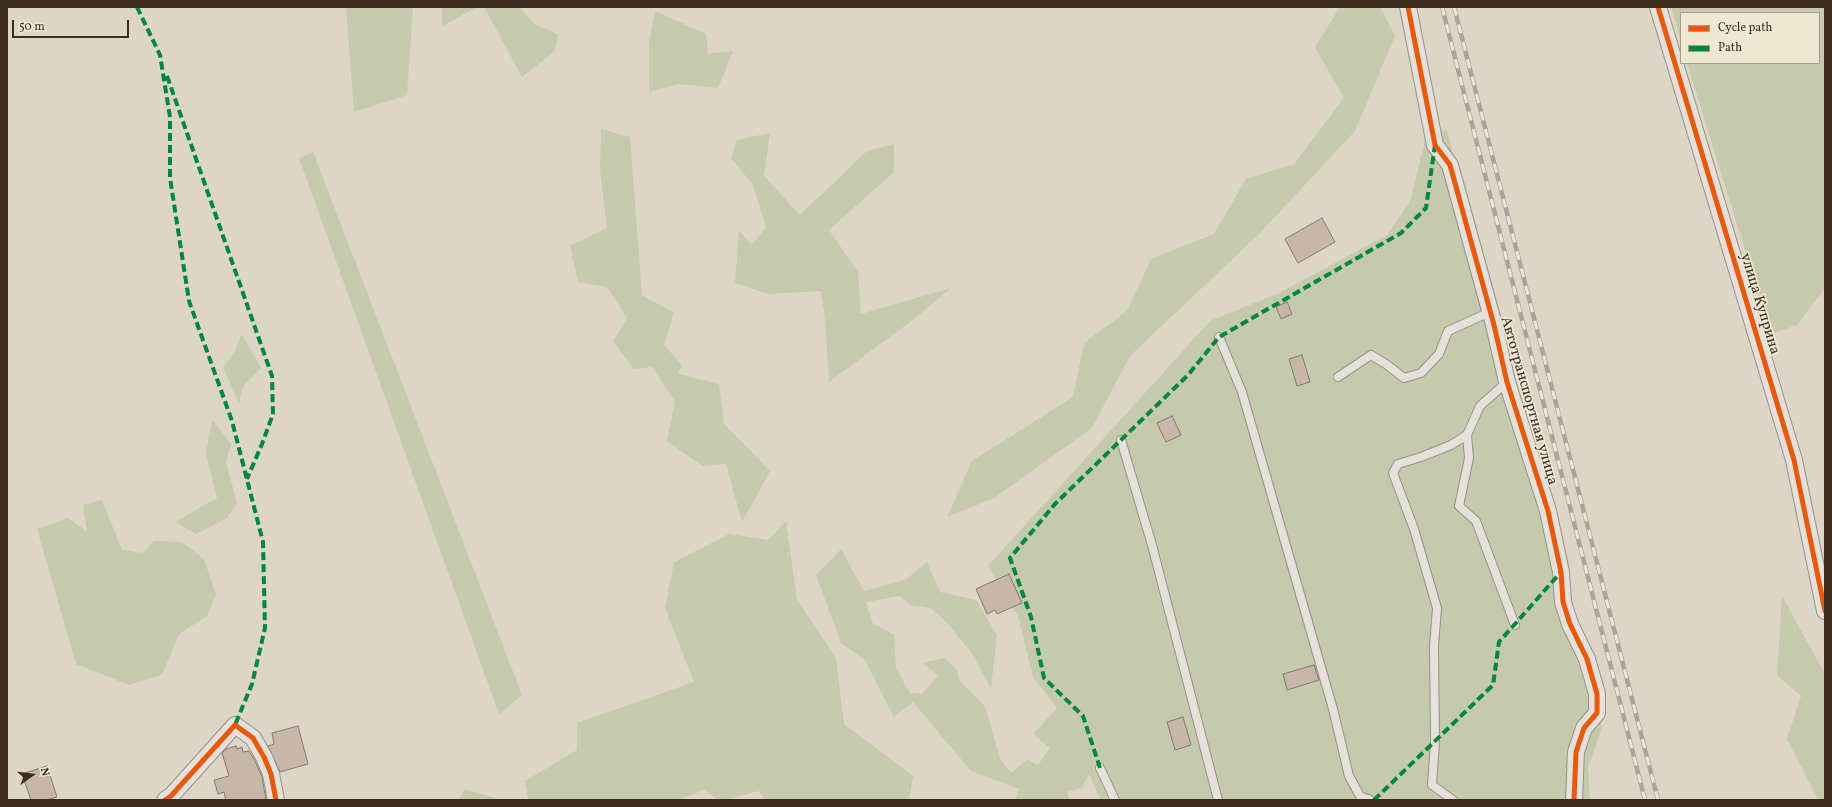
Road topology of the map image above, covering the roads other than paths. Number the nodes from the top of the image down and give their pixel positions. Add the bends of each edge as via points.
1 (1408, 7) edge
2 (1658, 7) edge
3 (1490, 312) junction
4 (1219, 337) dead end
5 (1338, 378) dead end
6 (1507, 382) junction
7 (1467, 435) junction
8 (1121, 440) dead end
9 (1825, 611) edge
10 (1515, 625) dead end
11 (1100, 768) dead end
12 (165, 800) edge
13 (276, 800) edge
14 (1115, 800) edge
15 (1218, 800) edge
16 (1370, 800) edge
17 (1453, 800) edge
18 (1574, 800) edge

1 - 3 street, Автотранспортная улица via 1435,145 1450,165
2 - 9 street, улица Куприна via 1794,460
3 - 5 lane via 1448,332 1439,354 1421,373 1404,378 1371,356
3 - 6 street, Автотранспортная улица
4 - 16 lane via 1242,392 1333,709 1349,776 1360,796
6 - 7 lane via 1480,406
6 - 18 street, Автотранспортная улица via 1548,511 1570,624 1587,659 1597,694 1597,713 1584,728 1576,752
7 - 10 lane via 1469,458 1459,506 1476,521
7 - 17 lane via 1451,445 1398,464 1393,473 1414,529 1437,608 1432,785
8 - 15 lane via 1152,546
11 - 14 lane
12 - 13 street via 235,725 253,738 264,757 271,774

